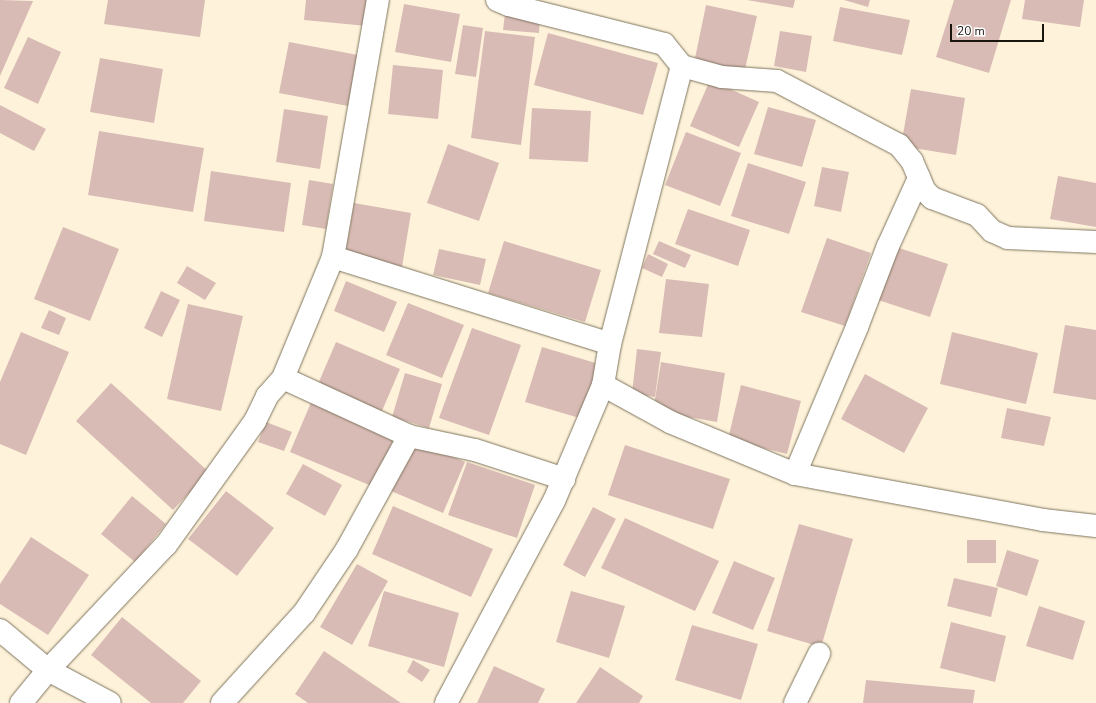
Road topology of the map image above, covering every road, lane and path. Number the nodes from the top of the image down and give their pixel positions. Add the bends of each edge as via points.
1 (378, 0) edge
2 (497, 0) edge
3 (682, 66) junction
4 (919, 178) junction
5 (1096, 242) edge
6 (333, 257) junction
7 (610, 344) junction
8 (283, 378) junction
9 (603, 385) junction
10 (409, 436) junction
11 (795, 474) junction
12 (564, 478) junction
13 (1096, 526) edge
14 (0, 630) edge
15 (819, 654) dead end
16 (48, 670) junction
17 (21, 703) edge
18 (110, 703) edge
19 (222, 703) edge
20 (446, 703) edge
21 (795, 703) edge

1 - 6 street
2 - 3 street via 508,5 664,44
3 - 4 street via 722,77 777,81 899,145 912,161
3 - 7 street
4 - 5 street via 925,191 932,198 976,215 992,231 1008,238
4 - 11 street via 888,246
6 - 7 street
6 - 8 street
7 - 9 street
8 - 10 street
8 - 16 street via 267,396 255,421 166,546
9 - 11 street via 670,422
9 - 12 street
10 - 12 street via 475,450
10 - 19 street via 347,549 304,613
11 - 13 street via 1043,520
12 - 20 street
14 - 16 street
15 - 21 street
16 - 17 street
16 - 18 street

